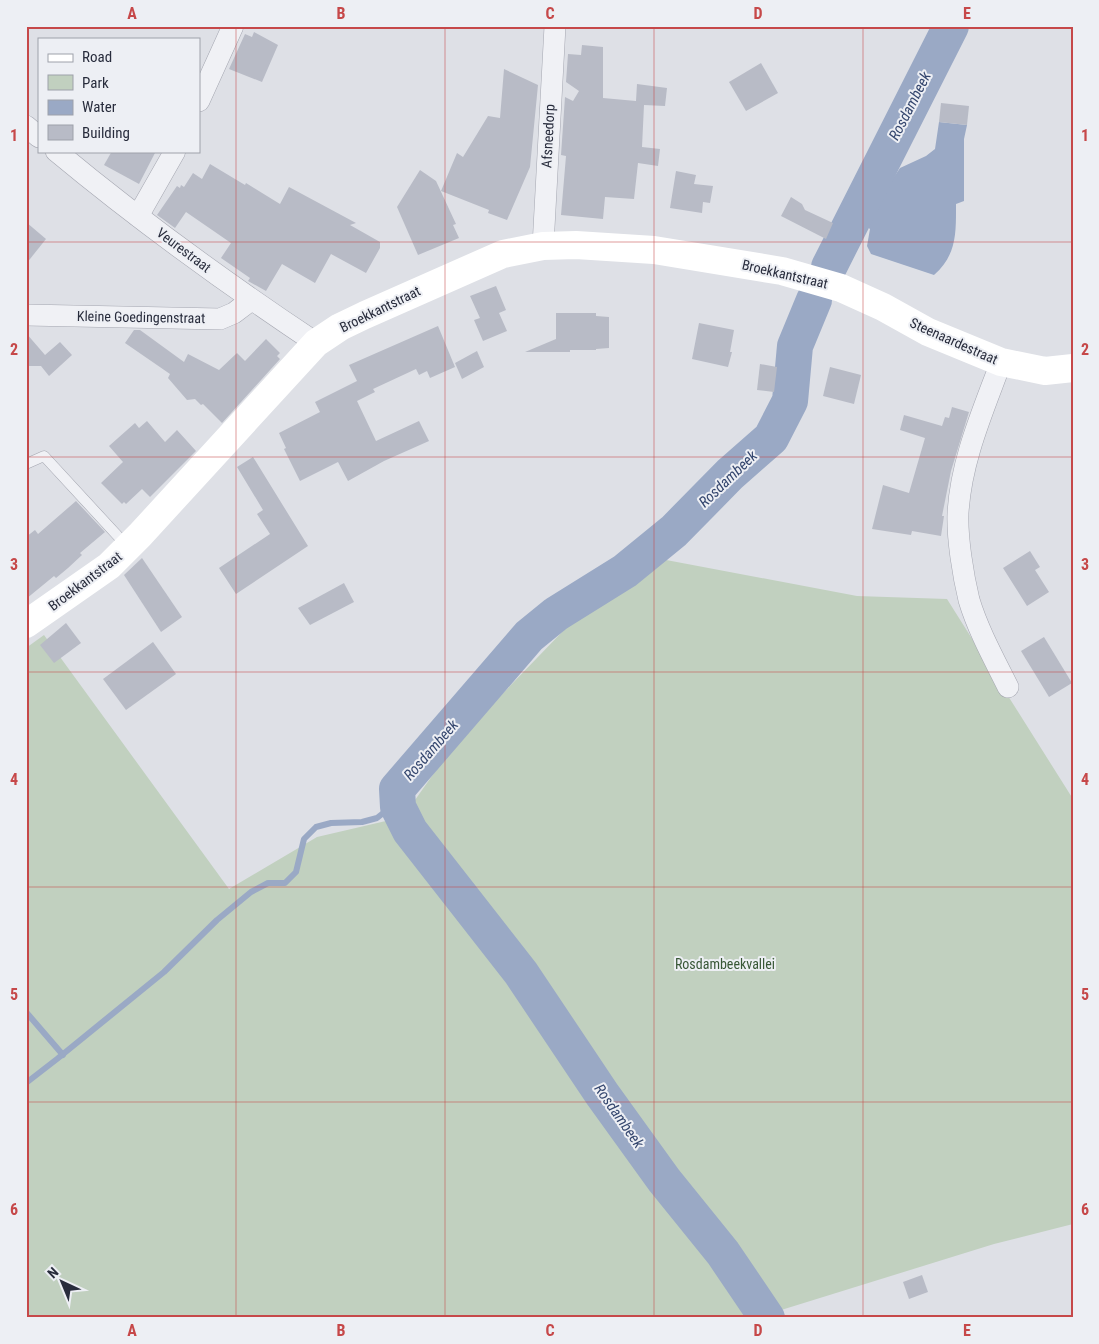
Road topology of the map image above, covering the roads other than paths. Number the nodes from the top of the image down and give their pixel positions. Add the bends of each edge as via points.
1 (233, 26) edge
2 (555, 26) edge
3 (200, 99) edge
4 (26, 126) edge
5 (38, 136) edge
6 (57, 152) edge
7 (174, 152) edge
8 (138, 216) junction
9 (543, 246) junction
10 (841, 288) joint
11 (251, 300) junction
12 (26, 315) edge
13 (316, 344) junction
14 (1001, 362) junction
15 (1073, 368) edge
16 (26, 464) edge
17 (128, 547) junction
18 (26, 624) edge
19 (1008, 688) dead end

1 - 3 street
2 - 9 street, Afsneedorp
4 - 5 street
6 - 8 street, Veurestraat
7 - 8 street
8 - 11 street, Veurestraat
9 - 10 street, Broekkantstraat via 654,250 782,271
9 - 13 street, Broekkantstraat via 504,254 452,276 340,327
10 - 14 street, Steenaardestraat via 928,332
11 - 12 street, Kleine Goedingenstraat via 220,319
11 - 13 street, Veurestraat
13 - 17 street, Broekkantstraat
14 - 15 street, Steenaardestraat via 1044,371
14 - 19 street via 974,433 961,484 958,536 970,600
16 - 17 lane via 44,456
17 - 18 street, Broekkantstraat via 109,566

